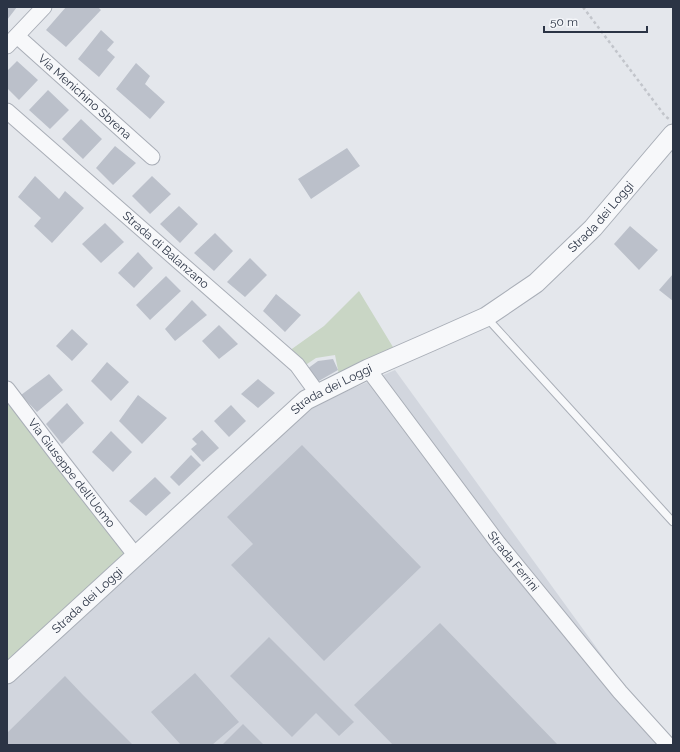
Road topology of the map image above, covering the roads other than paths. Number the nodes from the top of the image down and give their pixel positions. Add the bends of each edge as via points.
1 (44, 7) edge
2 (12, 41) edge
3 (7, 111) edge
4 (673, 134) edge
5 (152, 157) dead end
6 (486, 317) junction
7 (368, 369) junction
8 (7, 389) edge
9 (318, 394) junction
10 (673, 522) edge
11 (136, 556) junction
12 (7, 674) edge
13 (668, 745) edge

1 - 2 street, Via Menichino Sbrena
2 - 5 street, Via Menichino Sbrena
3 - 9 street, Strada di Balanzano via 297,365
4 - 6 street, Strada dei Loggi via 587,234 536,283
6 - 7 street, Strada dei Loggi
6 - 10 lane
7 - 9 street, Strada dei Loggi
7 - 13 street, Strada Ferrini via 498,543 620,692
8 - 11 street, Via Giuseppe dell'Uomo
9 - 11 street, Strada dei Loggi via 306,400
11 - 12 street, Strada dei Loggi

